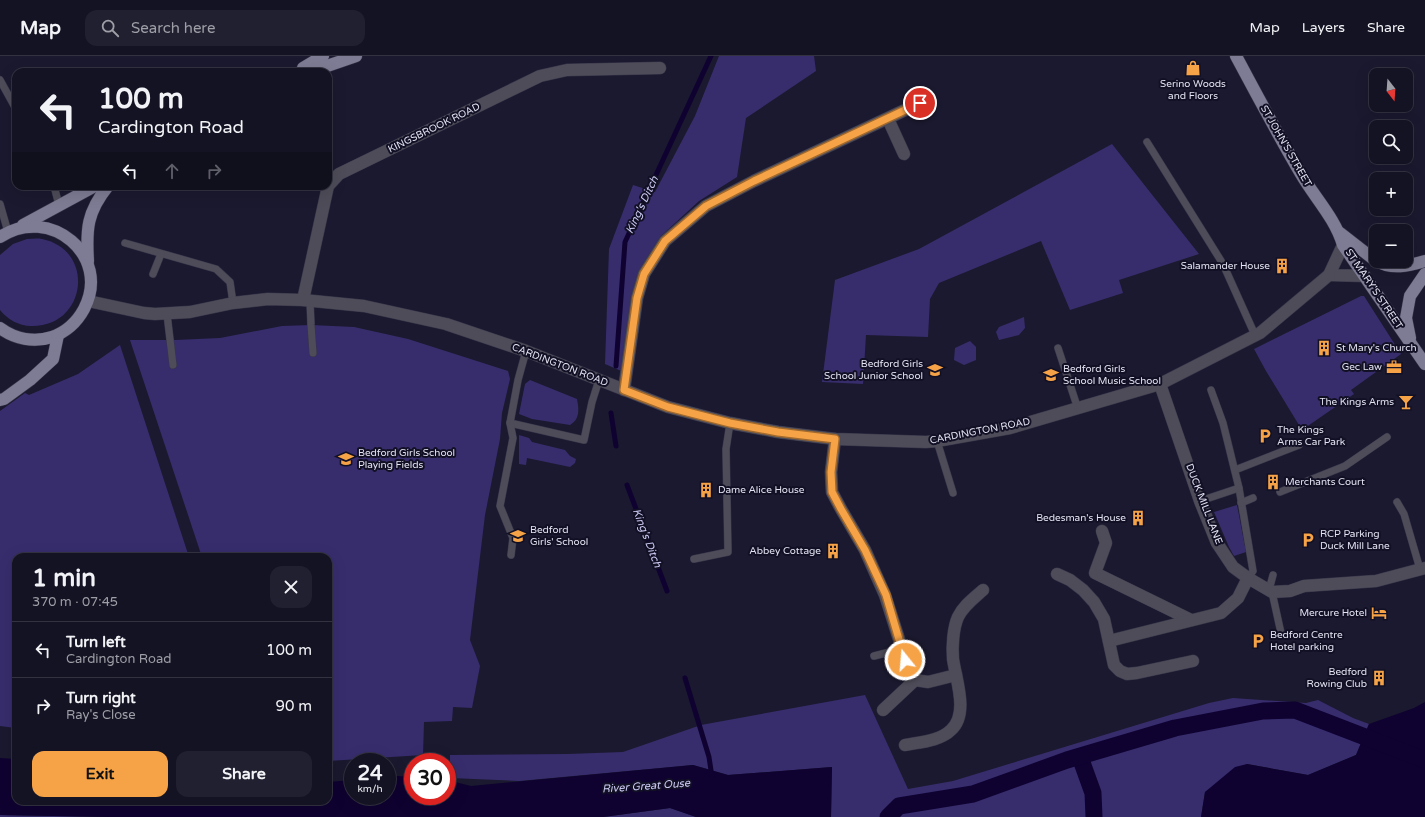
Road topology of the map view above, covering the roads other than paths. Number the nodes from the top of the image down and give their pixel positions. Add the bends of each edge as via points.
1 (323, 56) edge
2 (356, 56) edge
3 (1236, 56) edge
4 (304, 68) edge
5 (319, 68) edge
6 (660, 68) dead end
7 (0, 80) edge
8 (12, 102) edge
9 (920, 103) dead end
10 (888, 119) junction
11 (1147, 142) dead end
12 (904, 154) dead end
13 (332, 182) edge
14 (55, 190) edge
15 (87, 190) edge
16 (105, 190) edge
17 (327, 190) edge
18 (0, 204) edge
19 (59, 205) junction
20 (7, 232) edge
21 (1342, 239) junction
22 (125, 243) dead end
23 (161, 254) junction
24 (1369, 256) edge
25 (1425, 261) edge
26 (1413, 264) edge
27 (88, 267) junction
28 (153, 274) dead end
29 (1329, 274) junction
30 (1425, 274) edge
31 (1364, 276) junction
32 (307, 300) junction
33 (88, 301) junction
34 (233, 303) junction
35 (166, 314) junction
36 (0, 328) edge
37 (58, 335) junction
38 (1255, 335) junction
39 (1411, 343) junction
40 (1058, 348) dead end
41 (526, 351) junction
42 (313, 353) dead end
43 (1425, 364) edge
44 (173, 365) dead end
45 (599, 380) junction
46 (1160, 384) junction
47 (624, 390) junction
48 (1211, 390) dead end
49 (0, 400) edge
50 (1078, 409) junction
51 (510, 423) junction
52 (730, 423) junction
53 (1387, 437) dead end
54 (835, 439) junction
55 (937, 441) junction
56 (1299, 445) dead end
57 (1235, 470) junction
58 (1239, 488) junction
59 (1280, 492) dead end
60 (953, 493) dead end
61 (1253, 498) dead end
62 (1200, 501) junction
63 (1397, 502) dead end
64 (1241, 503) junction
65 (1102, 531) dead end
66 (511, 555) dead end
67 (694, 559) dead end
68 (1422, 568) edge
69 (1057, 574) dead end
70 (1273, 575) dead end
71 (1248, 578) junction
72 (983, 590) dead end
73 (1271, 591) junction
74 (1191, 620) junction
75 (1281, 633) dead end
76 (1109, 641) junction
77 (902, 649) junction
78 (874, 656) dead end
79 (1193, 661) dead end
80 (956, 674) junction
81 (915, 680) junction
82 (883, 710) dead end
83 (905, 745) dead end

1 - 4 main road
2 - 5 main road
3 - 21 main road, ST JOHN'S STREET via 1302,175 1328,212
6 - 13 street, KINGSBROOK ROAD via 567,70 540,76 339,174
7 - 8 lane
9 - 10 street
10 - 12 street
10 - 47 street via 706,206 665,241 644,274 637,298
11 - 38 lane via 1224,264
14 - 19 lane
15 - 19 main road
16 - 27 main road via 92,211 88,227
17 - 32 street, KINGSBROOK ROAD
18 - 20 lane
19 - 20 main road
20 - 27 main road via 36,226 54,229 69,238 81,251
21 - 24 main road
21 - 29 street, CARDINGTON ROAD
21 - 31 main road, ST MARY'S STREET
22 - 23 lane
23 - 28 lane
23 - 34 lane via 216,269 230,282
25 - 26 main road
27 - 33 main road via 91,284
29 - 31 street
29 - 38 street, CARDINGTON ROAD
30 - 39 main road, ST MARY'S STREET via 1410,296 1406,318
31 - 39 main road, ST MARY'S STREET
32 - 34 street, CARDINGTON ROAD via 268,299
32 - 41 street, CARDINGTON ROAD via 364,306 446,324
32 - 42 lane
33 - 35 street, CARDINGTON ROAD via 144,313
33 - 37 main road via 80,317
34 - 35 street, CARDINGTON ROAD
35 - 44 lane
36 - 37 main road via 23,339 37,340
37 - 49 main road via 53,359 30,380
38 - 46 street, CARDINGTON ROAD
39 - 43 main road, ST MARY'S STREET
40 - 50 lane
41 - 45 street, CARDINGTON ROAD
41 - 51 lane
45 - 47 street, CARDINGTON ROAD
45 - 51 lane via 584,440
46 - 50 street, CARDINGTON ROAD
46 - 62 street, DUCK MILL LANE
47 - 52 street, CARDINGTON ROAD via 668,407
48 - 57 lane via 1223,423
50 - 55 street, CARDINGTON ROAD via 1010,428
51 - 66 lane via 514,438 500,506 513,538
52 - 54 street, CARDINGTON ROAD
52 - 67 lane via 726,449 728,552
53 - 59 lane via 1345,466
54 - 55 street, CARDINGTON ROAD
54 - 77 street via 831,472 832,492 865,550 886,595
55 - 60 lane
56 - 57 lane
57 - 58 lane
58 - 62 lane
58 - 64 lane
61 - 64 lane
62 - 71 street, DUCK MILL LANE via 1217,543 1233,567
63 - 68 lane via 1404,514
64 - 71 lane via 1253,571
65 - 74 street via 1106,543 1095,573
68 - 73 street via 1376,581
69 - 76 street via 1070,580 1094,602 1104,619
70 - 73 lane
71 - 73 street, DUCK MILL LANE
71 - 74 street via 1238,598 1221,613
72 - 80 street via 968,603 958,617 953,639
73 - 75 lane
74 - 76 street
76 - 79 street via 1114,665 1127,674
77 - 78 lane
77 - 81 street via 909,671
80 - 81 street via 928,682
80 - 83 street via 960,697 959,716 952,730 940,738
81 - 82 street

